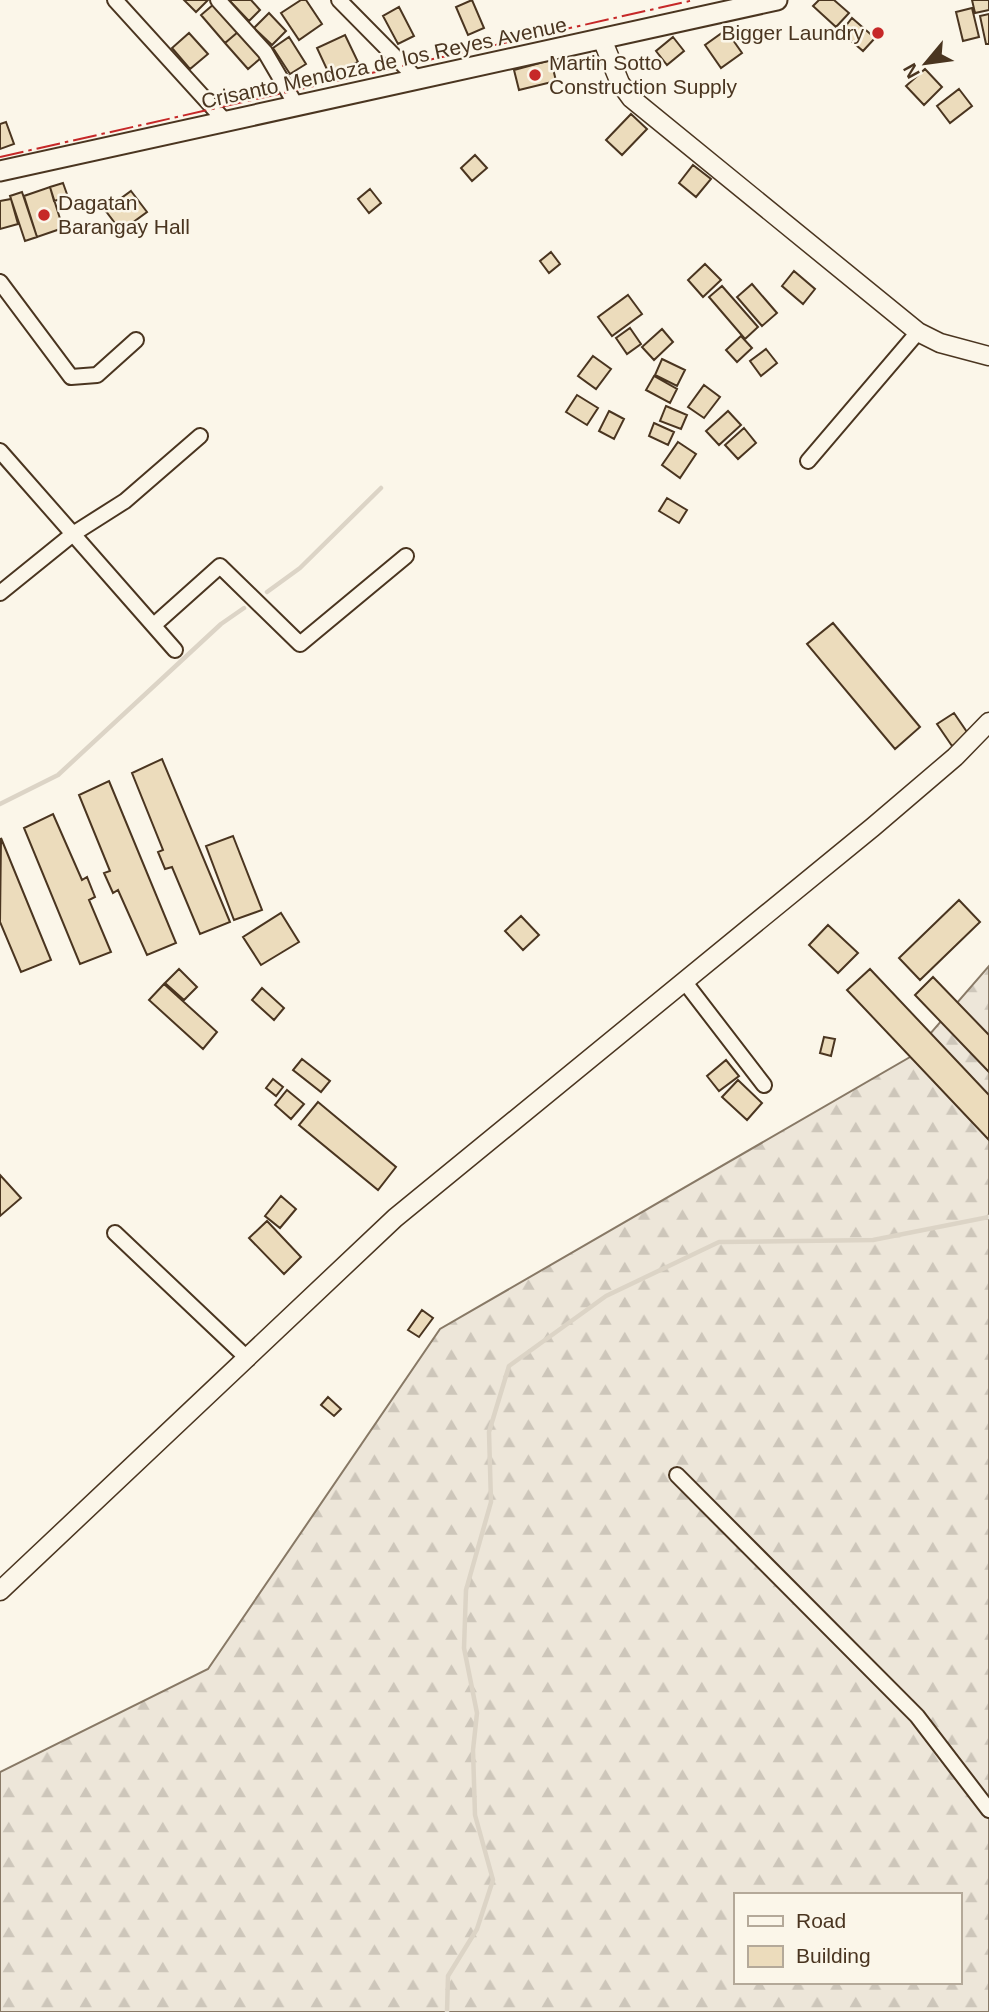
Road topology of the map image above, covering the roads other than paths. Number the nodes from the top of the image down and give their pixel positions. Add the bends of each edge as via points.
1 (115, 0) edge
2 (218, 0) edge
3 (339, 0) edge
4 (777, 0) edge
5 (602, 39) junction
6 (418, 79) junction
7 (296, 105) junction
8 (225, 121) junction
9 (0, 171) edge
10 (0, 282) edge
11 (918, 332) junction
12 (136, 340) dead end
13 (989, 356) edge
14 (200, 436) dead end
15 (0, 450) edge
16 (808, 461) dead end
17 (73, 534) junction
18 (406, 556) dead end
19 (0, 593) edge
20 (153, 625) junction
21 (175, 650) dead end
22 (989, 722) edge
23 (684, 981) junction
24 (764, 1085) dead end
25 (115, 1233) dead end
26 (248, 1359) junction
27 (677, 1475) dead end
28 (0, 1591) edge
29 (989, 1810) edge

1 - 8 street
2 - 7 street via 265,52
3 - 6 street
4 - 5 main road, Crisanto Mendoza de los Reyes Avenue
5 - 6 main road, Crisanto Mendoza de los Reyes Avenue
5 - 11 street via 631,98
6 - 7 main road, Crisanto Mendoza de los Reyes Avenue
7 - 8 main road, Crisanto Mendoza de los Reyes Avenue
8 - 9 main road, Crisanto Mendoza de los Reyes Avenue
10 - 12 street via 71,377 97,375
11 - 13 street
11 - 16 street
14 - 17 street via 125,501
15 - 17 street
17 - 19 street
17 - 20 street
18 - 20 street via 300,644 220,566
20 - 21 street
22 - 23 street via 873,827
23 - 24 street
23 - 26 street via 395,1218
25 - 26 street
26 - 28 street
27 - 29 street via 917,1716

